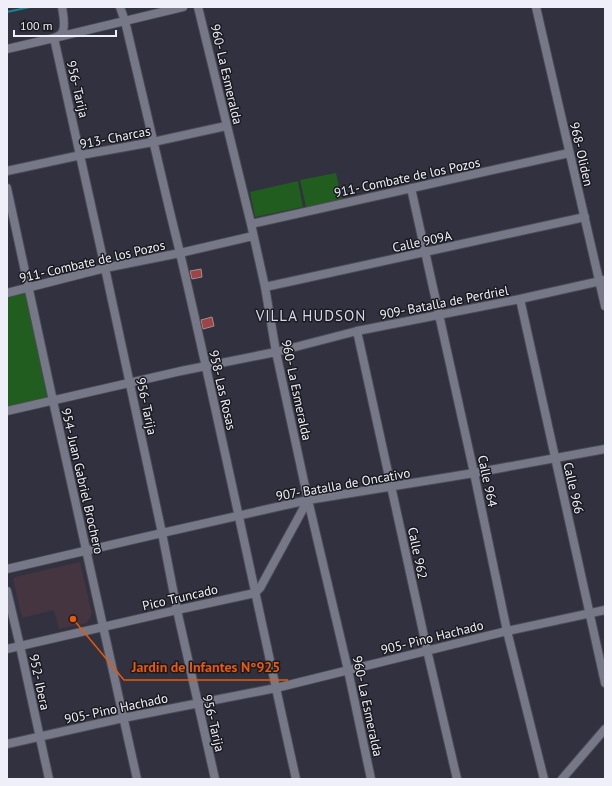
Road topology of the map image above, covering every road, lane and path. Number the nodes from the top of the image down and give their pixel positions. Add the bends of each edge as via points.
1 (62, 7) edge
2 (120, 7) edge
3 (183, 7) edge
4 (198, 7) edge
5 (536, 7) edge
6 (125, 21) junction
7 (54, 38) junction
8 (7, 49) edge
9 (226, 126) junction
10 (153, 142) junction
11 (570, 153) junction
12 (80, 156) junction
13 (7, 172) edge
14 (7, 188) edge
15 (411, 188) junction
16 (584, 217) junction
17 (251, 224) junction
18 (253, 236) junction
19 (425, 252) junction
20 (180, 253) junction
21 (105, 268) junction
22 (602, 280) edge
23 (265, 287) junction
24 (29, 288) junction
25 (7, 293) edge
26 (520, 299) junction
27 (605, 306) edge
28 (439, 315) junction
29 (357, 331) junction
30 (276, 352) junction
31 (205, 366) junction
32 (129, 383) junction
33 (53, 401) junction
34 (7, 411) edge
35 (605, 450) edge
36 (556, 459) junction
37 (474, 473) junction
38 (391, 487) junction
39 (308, 500) junction
40 (239, 516) junction
41 (162, 533) junction
42 (87, 551) junction
43 (7, 570) edge
44 (7, 591) edge
45 (255, 593) junction
46 (177, 610) junction
47 (605, 610) edge
48 (590, 612) junction
49 (103, 627) junction
50 (507, 631) junction
51 (20, 646) junction
52 (7, 649) edge
53 (427, 650) junction
54 (348, 670) junction
55 (605, 683) edge
56 (276, 688) junction
57 (197, 704) junction
58 (123, 718) junction
59 (605, 729) edge
60 (40, 737) junction
61 (7, 744) edge
62 (49, 779) edge
63 (137, 779) edge
64 (215, 779) edge
65 (296, 779) edge
66 (371, 779) edge
67 (457, 779) edge
68 (544, 779) edge
69 (562, 779) edge

1 - 7 street via 63,31
2 - 6 street, 958- Las Rosas
3 - 6 street
4 - 9 street, 960- La Esmeralda
5 - 11 street, 968- Oliden
6 - 7 street
6 - 10 street, 958- Las Rosas
7 - 8 street
7 - 12 street, 956- Tarija
9 - 10 street, 913- Charcas
9 - 17 street, 960- La Esmeralda
10 - 12 street, 913- Charcas
10 - 20 street, 958- Las Rosas
11 - 15 street, 911- Combate de los Pozos
11 - 16 street, 968- Oliden
12 - 13 street, 913- Charcas
12 - 21 street, 956- Tarija
14 - 24 street, 954- Juan Gabriel Brochero
15 - 17 street, 911- Combate de los Pozos
15 - 19 street, Calle 964
16 - 19 street, Calle 909A
16 - 22 street, 968- Oliden
17 - 18 street, 960- La Esmeralda
18 - 20 street, 911- Combate de los Pozos
18 - 23 street, 960- La Esmeralda
19 - 23 street, Calle 909A
19 - 28 street, Calle 964
20 - 21 street, 911- Combate de los Pozos
20 - 31 street, 958- Las Rosas
21 - 24 street, 911- Combate de los Pozos
21 - 32 street, 956- Tarija
22 - 26 street, 909- Batalla de Perdriel
22 - 27 street, 968- Oliden
23 - 30 street, 960- La Esmeralda
24 - 25 street, 911- Combate de los Pozos
24 - 33 street, 954- Juan Gabriel Brochero
26 - 28 street, 909- Batalla de Perdriel
26 - 36 street, Calle 966
28 - 29 street, 909- Batalla de Perdriel
28 - 37 street, Calle 964
29 - 30 street, 909- Batalla de Perdriel
29 - 38 street, Calle 962
30 - 31 street, 909- Batalla de Perdriel
30 - 39 street, 960- La Esmeralda
31 - 32 street, 909- Batalla de Perdriel
31 - 40 street, 958- Las Rosas
32 - 33 street, 909- Batalla de Perdriel
32 - 41 street, 956- Tarija
33 - 34 street, 909- Batalla de Perdriel
33 - 42 street, 954- Juan Gabriel Brochero
35 - 36 street, 907- Batalla de Oncativo
36 - 37 street, 907- Batalla de Oncativo
36 - 48 street, Calle 966
37 - 38 street, 907- Batalla de Oncativo
37 - 50 street, Calle 964
38 - 39 street, 907- Batalla de Oncativo
38 - 53 street, Calle 962
39 - 40 street, 907- Batalla de Oncativo
39 - 45 street
39 - 54 street, 960- La Esmeralda
40 - 41 street, 907- Batalla de Oncativo
40 - 45 street, 958- Las Rosas
41 - 42 street, 907- Batalla de Oncativo
41 - 46 street, 956- Tarija
42 - 43 street, 907- Batalla de Oncativo
42 - 49 street, 954- Juan Gabriel Brochero
44 - 51 street, 952- Ibera
45 - 46 street, Pico Truncado
45 - 56 street, 958- Las Rosas
46 - 49 street, Pico Truncado
46 - 57 street, 956- Tarija
47 - 48 street, 905- Pino Hachado
48 - 50 street, 905- Pino Hachado
48 - 55 street, Calle 966
49 - 51 street, Pico Truncado
49 - 58 street, 954- Juan Gabriel Brochero
50 - 53 street, 905- Pino Hachado
50 - 68 street, Calle 964
51 - 52 street, Pico Truncado
51 - 60 street, 952- Ibera
53 - 54 street, 905- Pino Hachado
53 - 67 street, Calle 962
54 - 56 street, 905- Pino Hachado
54 - 66 street, 960- La Esmeralda
56 - 57 street, 905- Pino Hachado
56 - 65 street, 958- Las Rosas
57 - 58 street, 905- Pino Hachado
57 - 64 street, 956- Tarija
58 - 60 street, 905- Pino Hachado
58 - 63 street, 954- Juan Gabriel Brochero
59 - 69 street
60 - 61 street, 905- Pino Hachado
60 - 62 street, 952- Ibera

